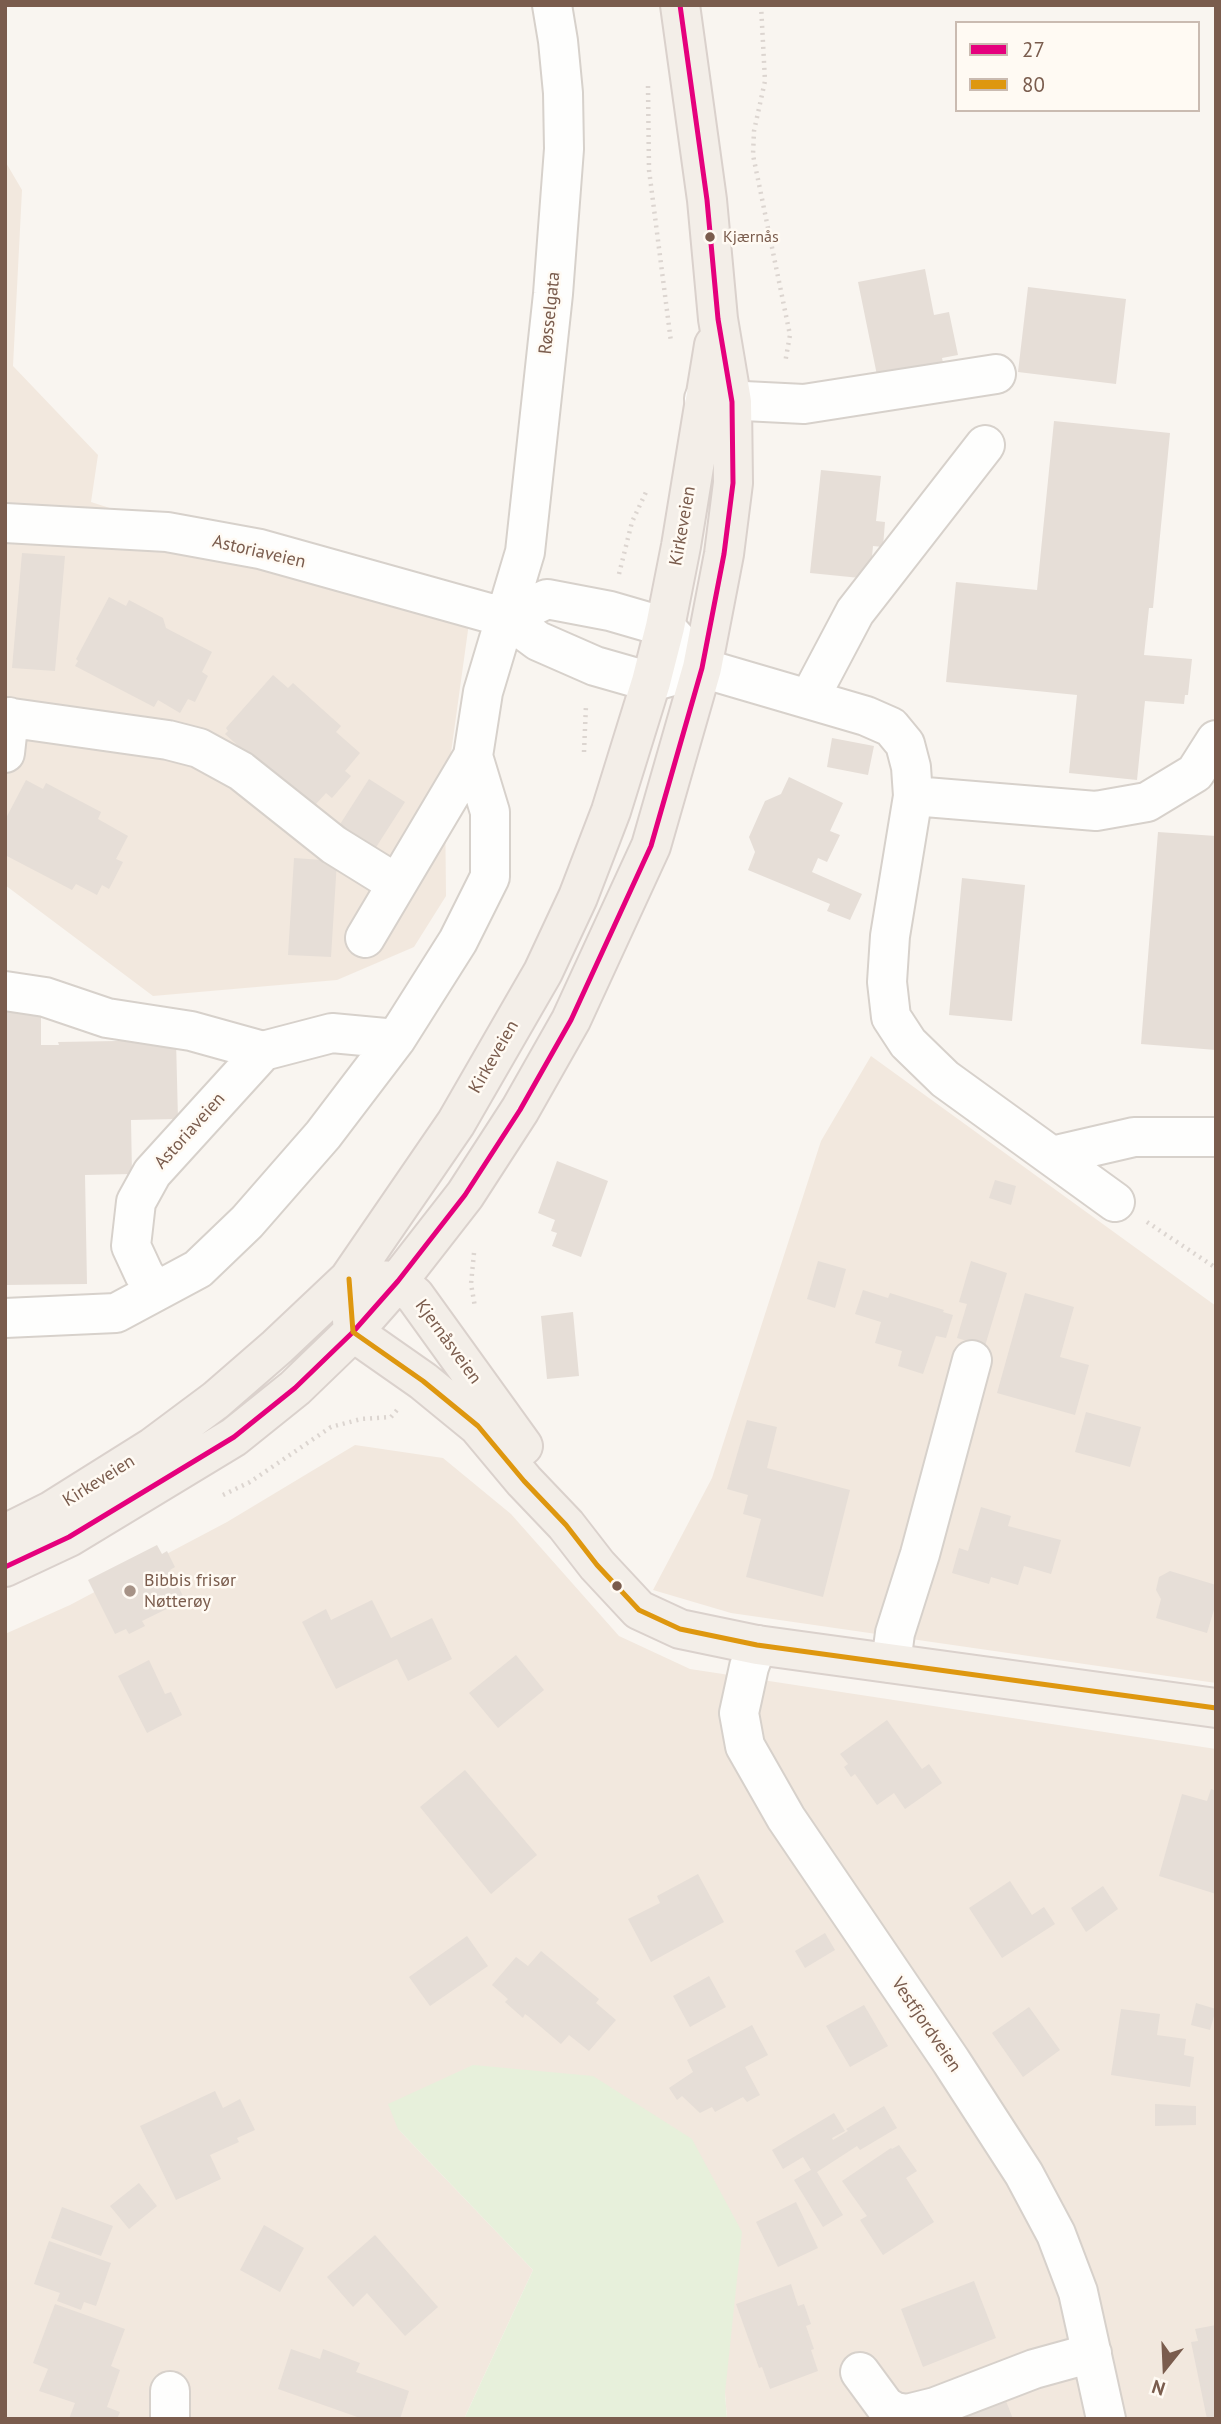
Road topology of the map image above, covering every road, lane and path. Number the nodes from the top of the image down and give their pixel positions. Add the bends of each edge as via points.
1 (552, 5) edge
2 (680, 5) edge
3 (761, 5) edge
4 (648, 77) dead end
5 (671, 354) dead end
6 (996, 374) dead end
7 (718, 401) junction
8 (777, 404) junction
9 (985, 445) dead end
10 (648, 487) dead end
11 (5, 523) edge
12 (618, 576) dead end
13 (507, 618) junction
14 (665, 627) junction
15 (702, 668) junction
16 (651, 682) junction
17 (809, 699) junction
18 (7, 729) edge
19 (1216, 740) edge
20 (473, 756) junction
21 (913, 796) junction
22 (397, 884) junction
23 (365, 938) dead end
24 (5, 991) edge
25 (396, 1039) junction
26 (263, 1051) junction
27 (1216, 1137) edge
28 (1052, 1156) junction
29 (1115, 1202) joint
30 (1216, 1268) edge
31 (349, 1279) junction
32 (398, 1281) junction
33 (150, 1283) junction
34 (5, 1318) edge
35 (353, 1332) junction
36 (972, 1360) dead end
37 (566, 1525) junction
38 (5, 1534) edge
39 (5, 1566) edge
40 (757, 1645) junction
41 (891, 1663) junction
42 (1216, 1708) edge
43 (1092, 2353) junction
44 (860, 2372) dead end
45 (1106, 2419) edge

1 - 13 street, Røsselgata via 563,93 564,149 525,552
2 - 7 main road, Kirkeveien via 707,200 718,319
3 - 8 path via 765,81 753,155 790,335
4 - 5 path via 649,170
6 - 8 street via 804,404
7 - 8 street
7 - 14 main road, Kirkeveien
7 - 15 main road, Kirkeveien via 733,483
9 - 17 street via 855,612
10 - 12 path via 632,522
11 - 13 street, Astoriaveien via 167,532 260,549
13 - 14 street via 547,599
13 - 16 street, Astoriaveien via 538,641 594,666
13 - 20 street via 483,692
14 - 15 street
14 - 16 main road, Kirkeveien
15 - 16 street
15 - 17 street
15 - 32 main road, Kirkeveien via 651,846 571,1020 465,1195
16 - 31 main road, Kirkeveien via 606,824 543,972 456,1123
17 - 21 street via 891,727 905,744
18 - 22 street via 168,740 199,748 241,771 334,845
19 - 21 street via 1195,773 1147,802 1096,811
20 - 22 street
20 - 25 street via 490,812 491,877 458,942
21 - 28 street via 890,936 887,982 891,1017 908,1043 945,1079
22 - 23 street
24 - 26 street
25 - 26 street via 332,1033
25 - 33 street via 323,1135 247,1222 198,1269
26 - 33 street, Astoriaveien via 152,1173 136,1202 131,1246
27 - 28 street via 1134,1137
28 - 29 street
29 - 30 path
31 - 32 main road
31 - 35 main road
31 - 38 main road, Kirkeveien via 216,1400 51,1511
32 - 35 main road, Kirkeveien
32 - 37 main road, Kjernåsveien via 455,1349 540,1470
33 - 34 street via 116,1313
35 - 37 main road, Kjernåsveien via 478,1426
35 - 39 main road, Kirkeveien via 295,1388 234,1437 69,1537
36 - 41 street via 895,1633
37 - 40 main road, Kjernåsveien via 639,1610 680,1629
40 - 41 main road, Kjernåsveien
40 - 43 street, Vestfjordveien via 739,1713 745,1746 786,1818 1024,2174 1056,2234 1078,2292
41 - 42 main road, Kjernåsveien
43 - 44 street via 907,2414 885,2406
43 - 45 street, Vestfjordveien

